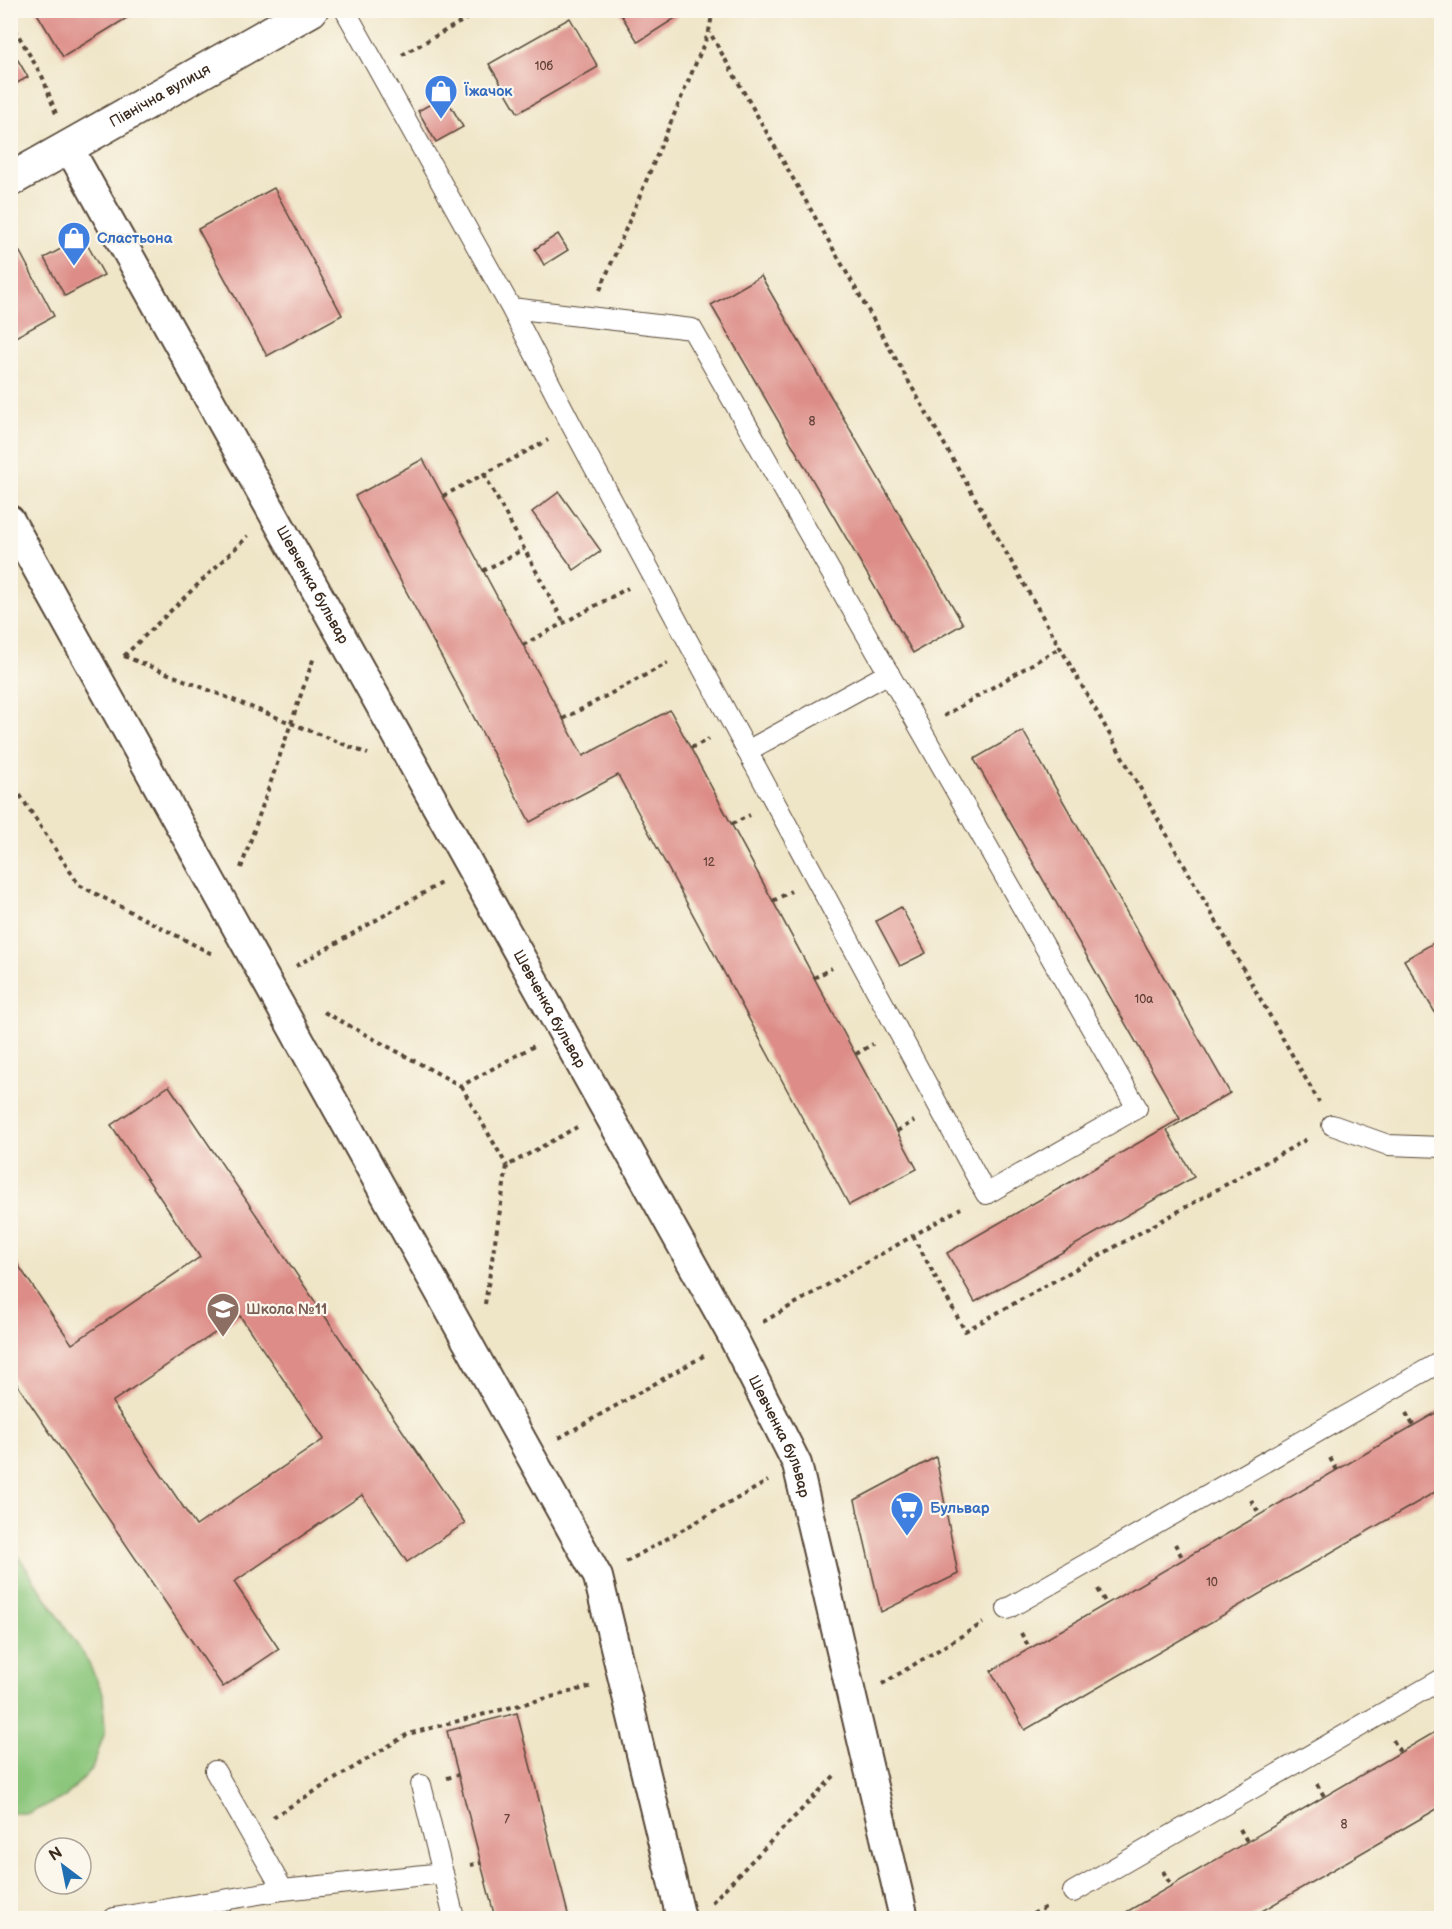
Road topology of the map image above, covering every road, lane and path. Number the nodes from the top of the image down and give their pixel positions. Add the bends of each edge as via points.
1 (312, 10) edge
2 (345, 10) edge
3 (482, 10) edge
4 (713, 10) edge
5 (10, 21) edge
6 (709, 31) junction
7 (378, 69) junction
8 (69, 148) junction
9 (10, 180) edge
10 (511, 308) junction
11 (588, 318) junction
12 (572, 426) junction
13 (484, 474) junction
14 (443, 496) dead end
15 (273, 513) junction
16 (10, 520) edge
17 (524, 549) junction
18 (483, 571) dead end
19 (653, 575) junction
20 (329, 614) junction
21 (564, 623) junction
22 (523, 645) dead end
23 (1061, 647) junction
24 (693, 650) junction
25 (889, 673) junction
26 (563, 719) dead end
27 (291, 723) junction
28 (921, 730) junction
29 (747, 751) junction
30 (418, 774) junction
31 (10, 780) edge
32 (470, 866) junction
33 (227, 910) junction
34 (215, 955) dead end
35 (267, 982) junction
36 (318, 1010) dead end
37 (562, 1030) junction
38 (461, 1086) junction
39 (606, 1110) junction
40 (1332, 1125) junction
41 (1442, 1147) edge
42 (507, 1166) junction
43 (913, 1236) dead end
44 (477, 1359) junction
45 (1442, 1361) edge
46 (797, 1464) junction
47 (598, 1577) junction
48 (1007, 1609) joint
49 (623, 1679) junction
50 (1442, 1679) edge
51 (853, 1701) junction
52 (863, 1745) junction
53 (215, 1771) dead end
54 (421, 1785) dead end
55 (249, 1832) junction
56 (443, 1873) junction
57 (283, 1890) junction
58 (1073, 1892) dead end
59 (693, 1914) edge
60 (114, 1918) edge
61 (454, 1918) edge
62 (904, 1918) edge

1 - 8 street, Північна вулиця
2 - 7 lane
3 - 7 path
4 - 6 path
5 - 8 path via 43,78
6 - 11 path
6 - 23 path
7 - 10 lane
8 - 9 street, Північна вулиця
8 - 15 street, Шевченка бульвар
10 - 11 lane
10 - 12 lane
11 - 25 lane via 692,329
12 - 13 path
12 - 19 lane
13 - 14 path
13 - 17 path
15 - 20 street, Шевченка бульвар
15 - 27 path via 124,656
16 - 33 street
17 - 18 path
17 - 21 path
19 - 21 path
19 - 24 lane
20 - 27 path
20 - 30 street, Шевченка бульвар
21 - 22 path
23 - 28 path
23 - 40 path
24 - 26 path
24 - 29 lane
25 - 28 lane
25 - 29 lane
27 - 30 path
27 - 33 path
28 - 29 lane via 1137,1108 986,1194
30 - 32 street, Шевченка бульвар
31 - 34 path via 79,885
32 - 35 path
32 - 37 street, Шевченка бульвар
33 - 35 street
35 - 44 street
36 - 38 path
37 - 38 path
37 - 39 street, Шевченка бульвар
38 - 42 path
39 - 42 path
39 - 46 street, Шевченка бульвар via 734,1339
40 - 41 lane via 1388,1145
40 - 43 path via 965,1331
42 - 44 path
44 - 47 street
45 - 48 lane
46 - 47 path
46 - 51 street, Шевченка бульвар
47 - 49 street
48 - 51 path
49 - 55 path via 408,1734
49 - 59 street
50 - 58 lane
51 - 52 street, Шевченка бульвар
52 - 59 path
52 - 62 street, Шевченка бульвар
53 - 55 lane
54 - 56 lane
55 - 57 lane
56 - 57 lane
56 - 61 lane
57 - 60 lane

